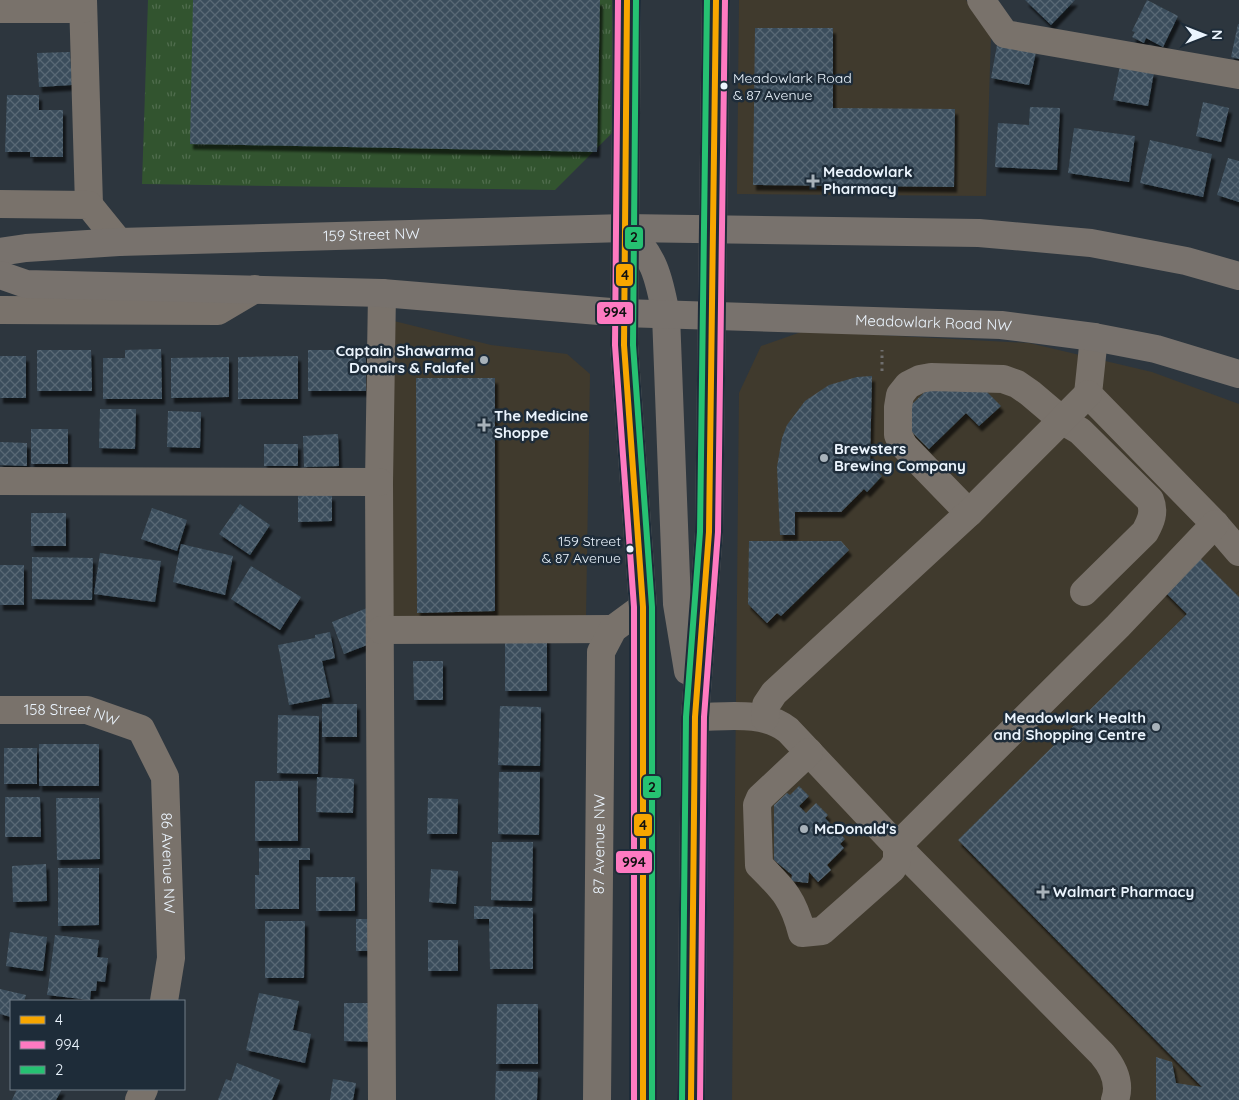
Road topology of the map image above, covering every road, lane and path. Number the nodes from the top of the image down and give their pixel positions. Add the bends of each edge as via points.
1 (627, 0) edge
2 (716, 0) edge
3 (981, 0) edge
4 (83, 4) edge
5 (0, 9) edge
6 (1239, 75) edge
7 (0, 204) edge
8 (89, 205) junction
9 (625, 228) junction
10 (713, 229) junction
11 (119, 242) junction
12 (0, 252) edge
13 (0, 275) edge
14 (1239, 276) edge
15 (255, 289) junction
16 (382, 293) junction
17 (0, 310) edge
18 (624, 313) junction
19 (666, 315) junction
20 (712, 317) junction
21 (1094, 337) junction
22 (1239, 374) edge
23 (1088, 394) junction
24 (1063, 421) junction
25 (0, 481) edge
26 (379, 482) junction
27 (969, 513) junction
28 (1215, 524) junction
29 (1239, 552) edge
30 (1084, 592) dead end
31 (643, 607) junction
32 (613, 629) junction
33 (381, 630) junction
34 (0, 710) edge
35 (695, 716) junction
36 (765, 718) junction
37 (141, 729) joint
38 (809, 752) junction
39 (896, 846) junction
40 (164, 1000) edge
41 (380, 1097) edge
42 (598, 1100) edge
43 (643, 1100) edge
44 (692, 1100) edge
45 (1115, 1100) edge

1 - 9 main road
2 - 10 main road
3 - 6 street via 1005,34
4 - 5 street
4 - 8 street
7 - 8 street
8 - 11 street
9 - 10 main road
9 - 11 main road, 159 Street NW
9 - 18 main road
9 - 19 main road via 641,243 653,263
10 - 14 main road via 1016,236 1091,243 1186,261
10 - 20 main road
11 - 12 main road, 159 Street NW
13 - 15 main road via 26,284
15 - 16 main road
15 - 17 street via 218,311
16 - 18 main road
16 - 26 street
18 - 19 main road, Meadowlark Road NW
18 - 31 main road via 626,389
19 - 20 main road, Meadowlark Road NW
19 - 35 main road via 678,604
20 - 21 main road, Meadowlark Road NW via 1001,325
20 - 35 main road via 709,532
21 - 22 main road, Meadowlark Road NW via 1156,349
21 - 23 street
23 - 24 street
23 - 28 street
24 - 27 street
24 - 27 street via 1030,392 1003,379 931,377 908,386 900,394 898,435 904,446
24 - 30 street via 1080,432 1150,500 1153,508 1144,532
25 - 26 street
26 - 33 street
27 - 36 street via 774,693 766,704
28 - 29 street
28 - 39 street via 1118,626
31 - 32 street, 87 Avenue NW
31 - 43 main road
32 - 33 street
32 - 42 street, 87 Avenue NW via 601,652
33 - 41 street
34 - 37 street, 158 Street NW via 87,710
35 - 36 street
35 - 44 main road
36 - 38 street via 783,726
37 - 40 street, 86 Avenue NW via 165,777 171,958
38 - 39 street
38 - 39 street via 766,791 757,805 758,865 790,899 802,932 822,931 892,869
39 - 45 street via 1102,1054 1116,1077

